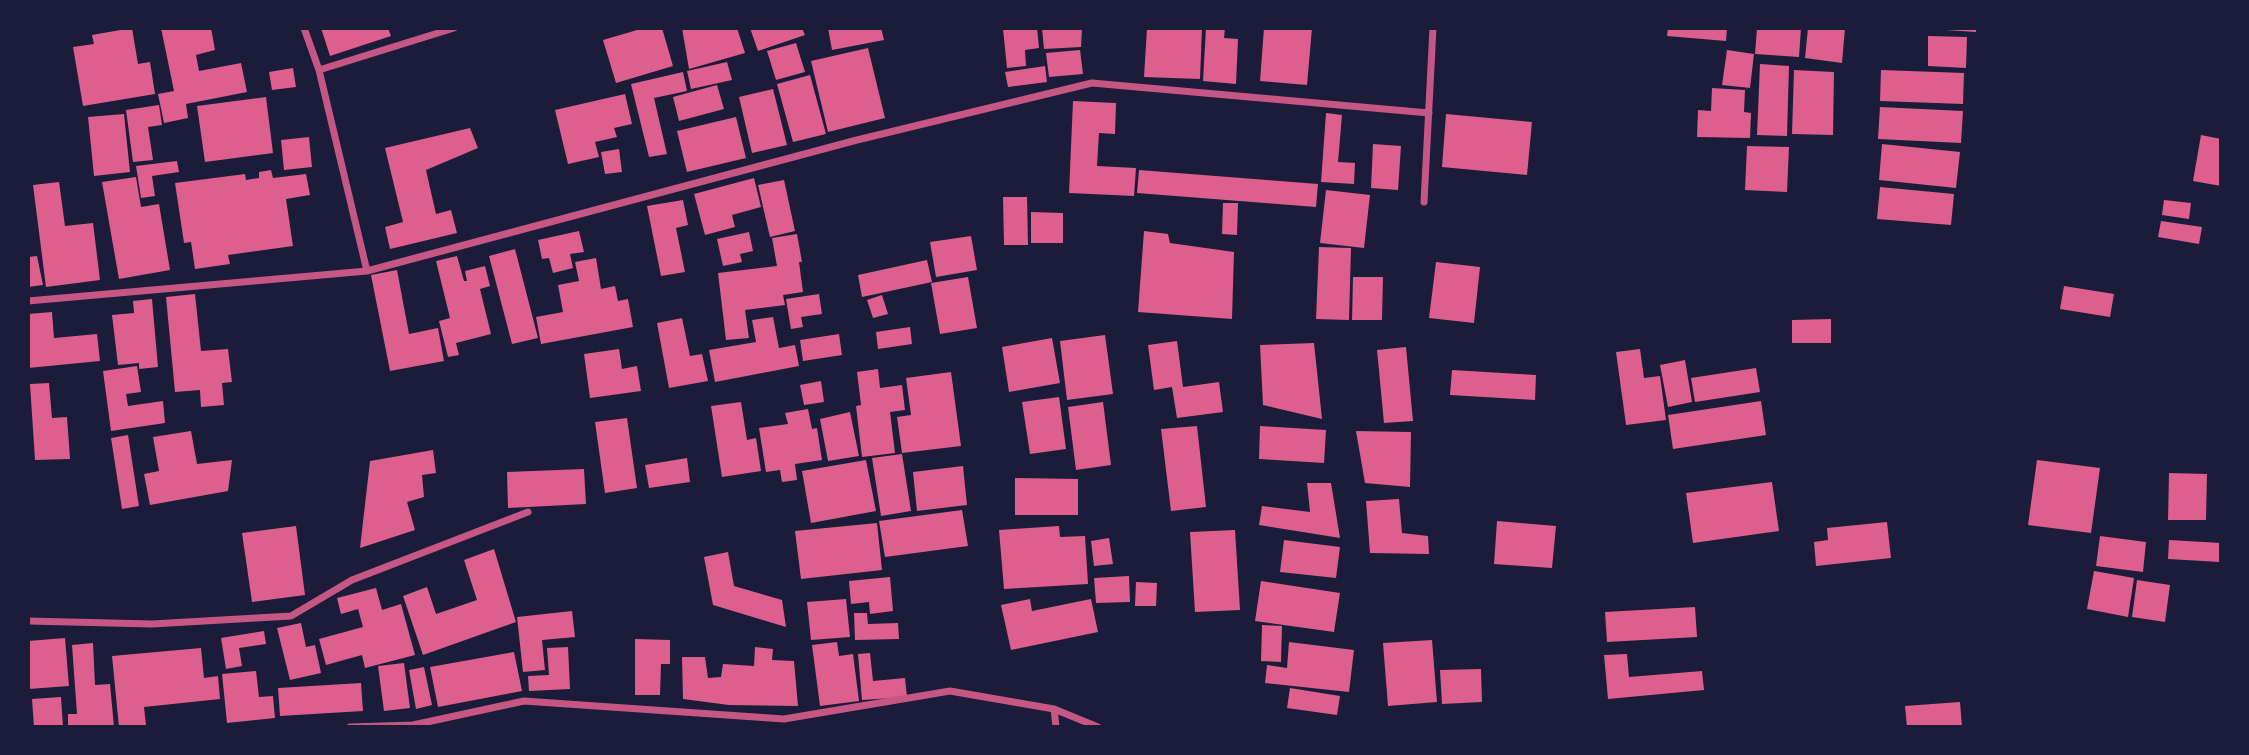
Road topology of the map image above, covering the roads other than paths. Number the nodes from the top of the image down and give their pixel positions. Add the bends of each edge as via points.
1 (304, 28) edge
2 (454, 28) edge
3 (1433, 28) edge
4 (319, 70) junction
5 (1429, 113) junction
6 (1423, 202) dead end
7 (367, 271) junction
8 (28, 300) edge
9 (528, 512) dead end
10 (28, 621) edge
11 (1054, 709) junction
12 (350, 727) edge
13 (1056, 727) edge
14 (1098, 727) edge

1 - 4 street
2 - 4 street
3 - 5 street
4 - 7 street
5 - 6 street
5 - 7 street via 1092,83 857,140
7 - 8 street
9 - 10 street via 352,580 291,616 152,624
11 - 12 street via 950,691 784,719 524,701 414,725
11 - 13 street
11 - 14 street

